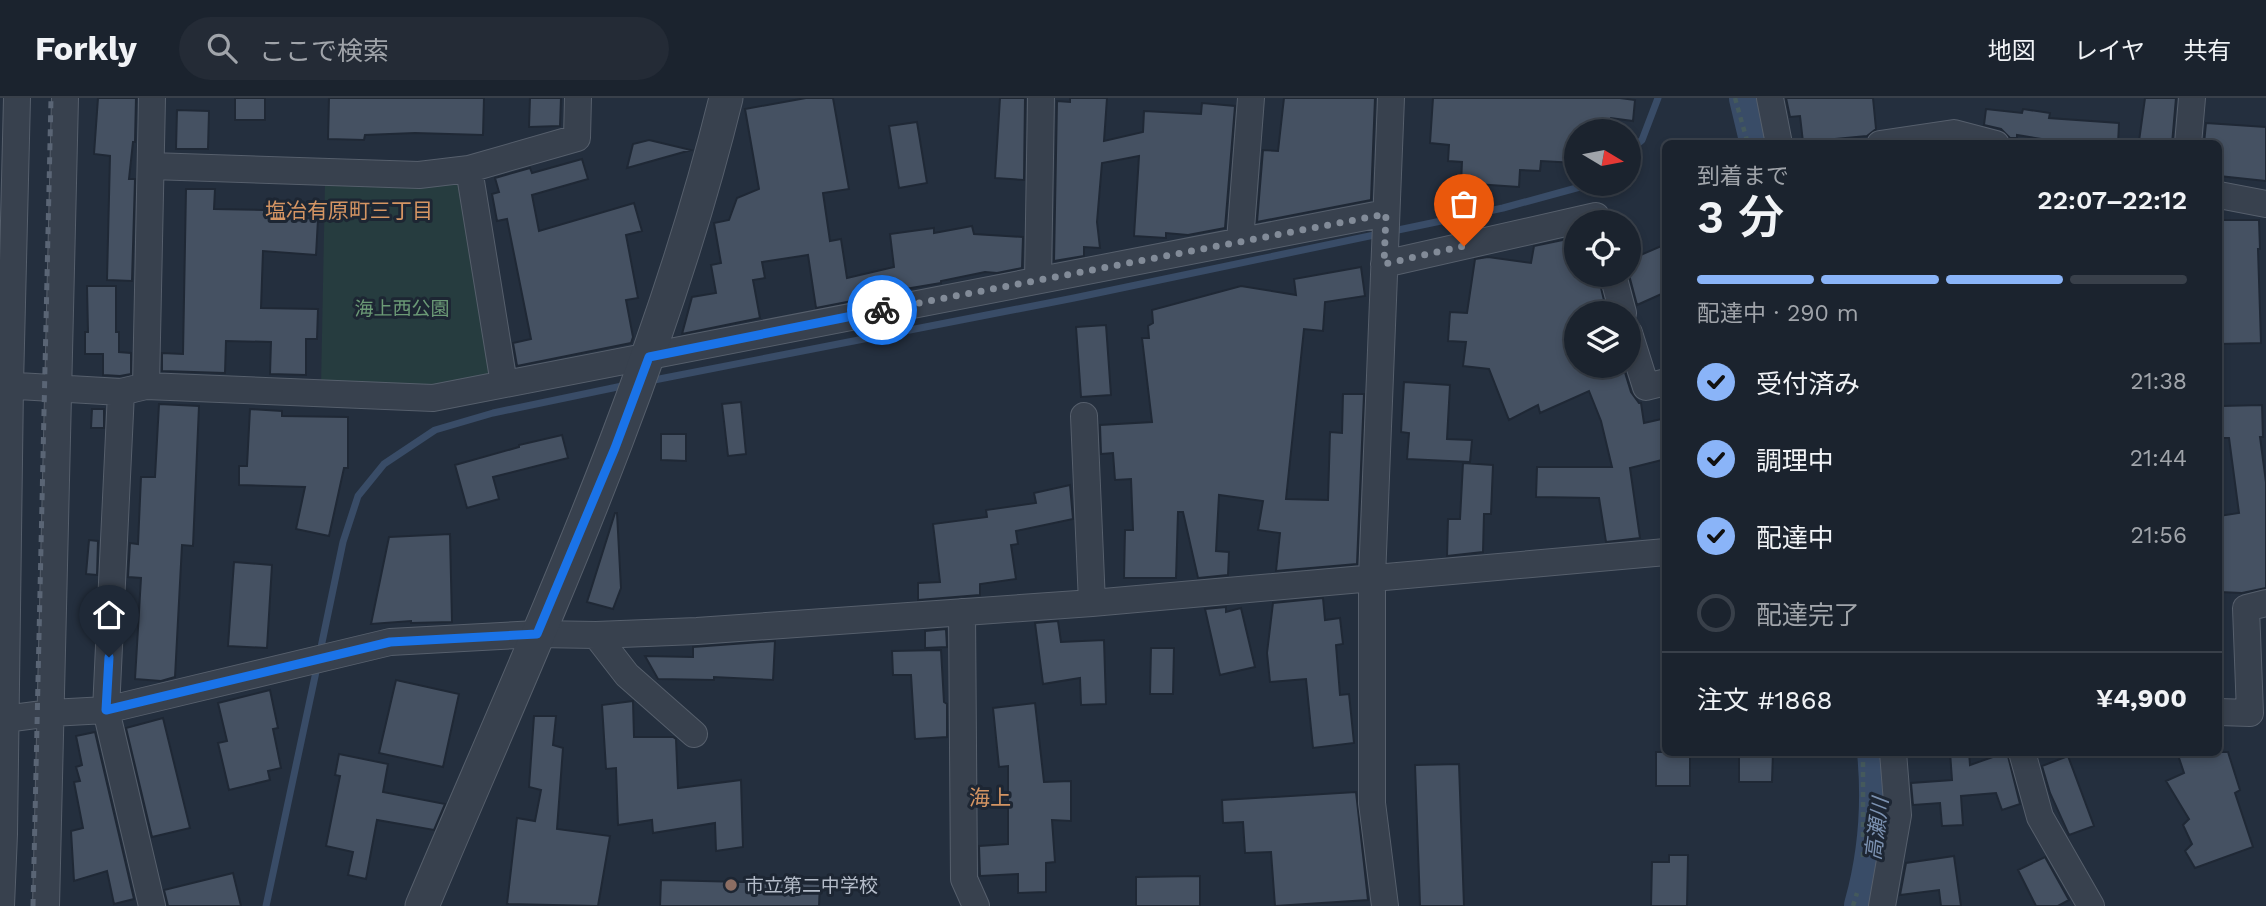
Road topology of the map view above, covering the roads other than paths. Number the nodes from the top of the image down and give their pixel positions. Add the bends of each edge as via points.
1 (17, 98) edge
2 (65, 98) edge
3 (152, 98) edge
4 (578, 98) edge
5 (726, 98) edge
6 (1041, 98) edge
7 (1251, 98) edge
8 (1391, 98) edge
9 (1770, 98) edge
10 (2192, 98) edge
11 (1778, 140) edge
12 (1907, 140) edge
13 (1981, 140) edge
14 (2188, 140) edge
15 (151, 166) junction
16 (469, 169) junction
17 (2222, 196) edge
18 (2266, 204) edge
19 (1386, 214) junction
20 (1564, 223) edge
21 (1240, 241) junction
22 (1384, 264) junction
23 (1038, 280) junction
24 (649, 357) junction
25 (1641, 371) edge
26 (1662, 383) edge
27 (504, 384) junction
28 (5, 385) edge
29 (146, 386) junction
30 (59, 388) junction
31 (121, 391) junction
32 (1084, 416) dead end
33 (1662, 551) edge
34 (1372, 578) junction
35 (1092, 603) junction
36 (2266, 603) edge
37 (961, 612) junction
38 (537, 634) junction
39 (596, 635) junction
40 (106, 710) junction
41 (2222, 712) edge
42 (51, 713) junction
43 (5, 719) junction
44 (694, 734) dead end
45 (1894, 756) edge
46 (2023, 756) edge
47 (1, 906) edge
48 (46, 906) edge
49 (152, 906) edge
50 (422, 906) edge
51 (976, 906) edge
52 (1385, 906) edge
53 (1882, 906) edge
54 (2091, 906) edge

1 - 28 street
2 - 30 street
3 - 15 street
4 - 16 street via 577,138
5 - 24 street via 701,198
6 - 23 street
7 - 21 street
8 - 19 street
9 - 11 street
10 - 14 street
12 - 13 street via 1954,133
15 - 16 street via 419,175
15 - 29 street
16 - 27 street
17 - 18 street
19 - 21 street
19 - 22 street
20 - 22 street
21 - 23 street
22 - 34 street
23 - 24 street
24 - 27 street
24 - 38 street
25 - 26 street via 1646,387
27 - 29 street via 433,398
28 - 30 street
28 - 43 street
29 - 31 street
30 - 31 street
30 - 42 street
31 - 40 street
32 - 35 street
33 - 34 street
34 - 35 street
34 - 52 street via 1372,803
35 - 37 street
36 - 41 street via 2246,608 2250,713
37 - 39 street
37 - 51 street via 964,879
38 - 39 street
38 - 40 street via 390,642
38 - 50 street
39 - 44 street via 627,675
40 - 42 street
40 - 49 street
42 - 43 street
42 - 48 street
43 - 47 street
45 - 53 street via 1898,815
46 - 54 street via 2040,817

